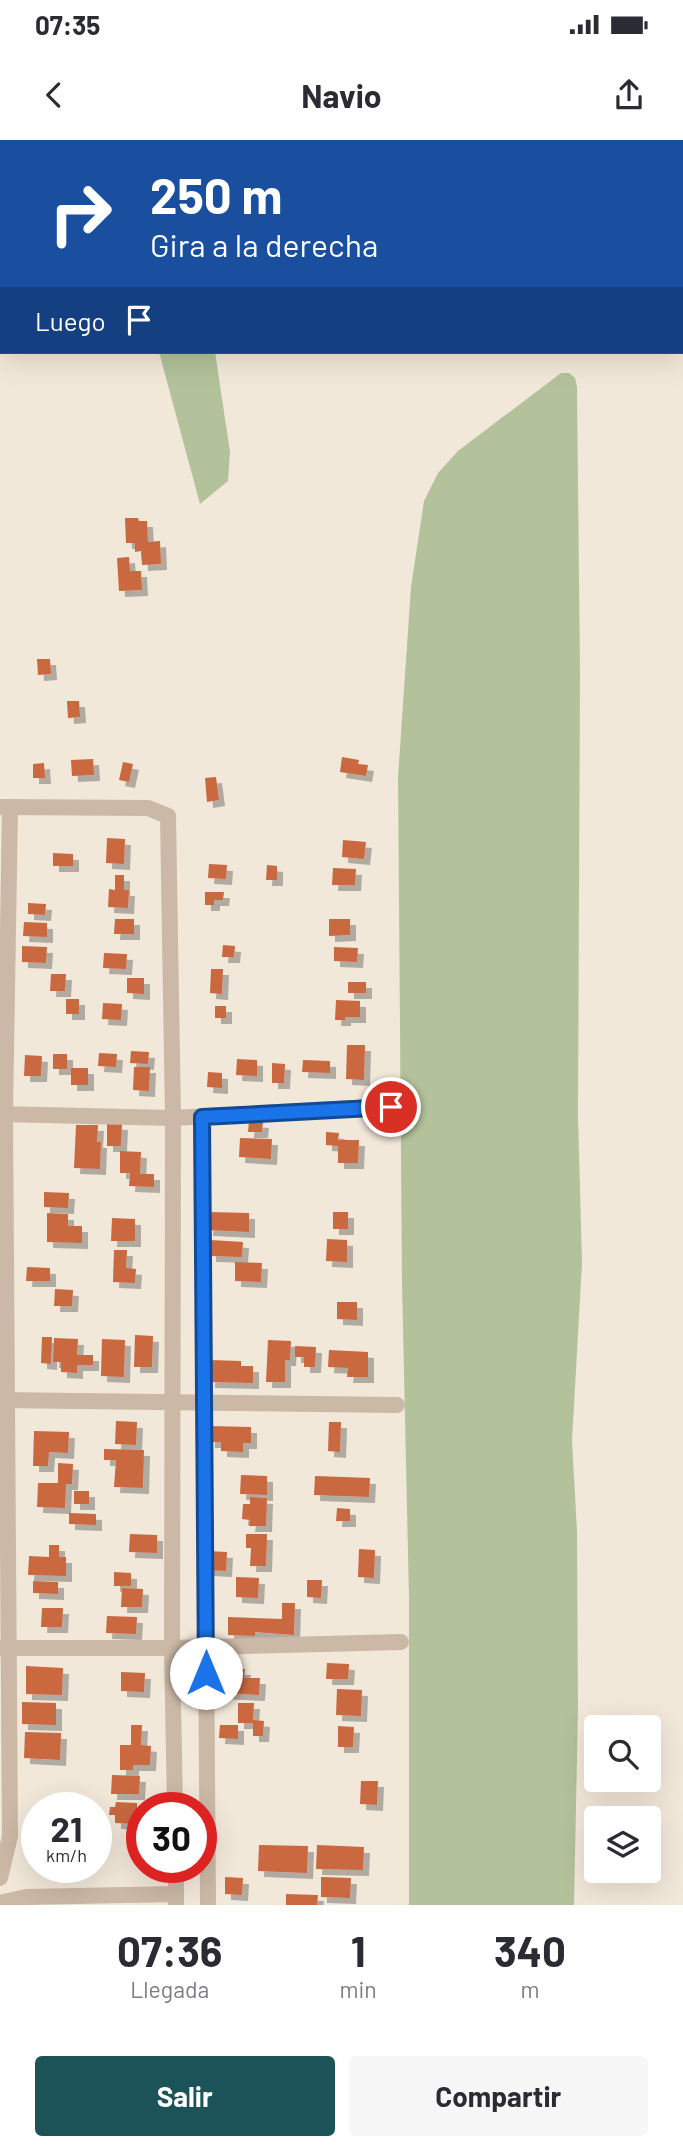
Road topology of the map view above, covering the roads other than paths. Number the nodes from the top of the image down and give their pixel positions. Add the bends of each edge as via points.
1 (5, 807) edge
2 (391, 1107) dead end
3 (3, 1114) edge
4 (202, 1117) junction
5 (173, 1118) junction
6 (3, 1401) edge
7 (174, 1402) junction
8 (204, 1402) junction
9 (397, 1405) dead end
10 (401, 1642) dead end
11 (4, 1648) edge
12 (172, 1648) junction
13 (206, 1648) junction
14 (175, 1792) edge
15 (0, 1878) edge
16 (176, 1899) edge
17 (0, 1903) edge
18 (208, 1905) edge

1 - 3 street
1 - 5 street via 148,808 168,816
2 - 4 street
3 - 5 street
3 - 6 street
4 - 5 street
4 - 8 street
5 - 7 street
6 - 7 street
6 - 11 street
7 - 8 street
7 - 12 street
8 - 9 street
8 - 13 street
10 - 13 street
11 - 12 street
11 - 15 street via 10,1836
12 - 13 street
12 - 14 street
13 - 18 street
16 - 17 street via 26,1897

